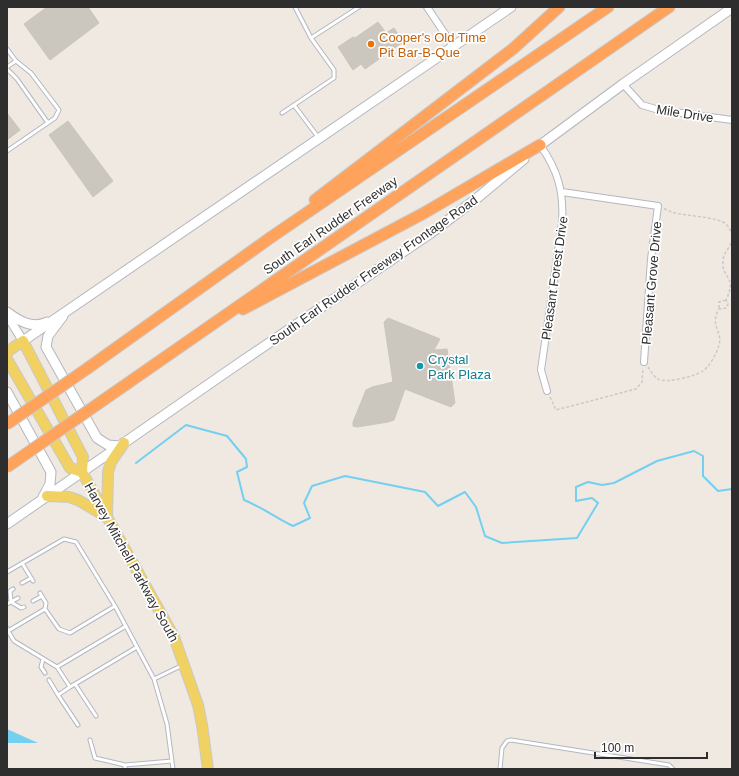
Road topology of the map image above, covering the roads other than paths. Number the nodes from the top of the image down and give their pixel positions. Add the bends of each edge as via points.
1 (295, 7) edge
2 (359, 7) edge
3 (427, 7) edge
4 (511, 7) edge
5 (559, 7) edge
6 (608, 7) edge
7 (669, 7) edge
8 (732, 8) edge
9 (312, 38) junction
10 (453, 46) junction
11 (7, 49) edge
12 (16, 61) junction
13 (7, 68) edge
14 (623, 84) junction
15 (294, 105) junction
16 (282, 113) dead end
17 (732, 120) edge
18 (48, 123) junction
19 (318, 138) junction
20 (540, 145) junction
21 (7, 151) edge
22 (562, 192) junction
23 (270, 238) junction
24 (68, 311) junction
25 (7, 312) edge
26 (7, 315) edge
27 (57, 318) junction
28 (200, 332) junction
29 (22, 341) junction
30 (7, 352) edge
31 (7, 359) edge
32 (644, 362) road end
33 (547, 391) road end
34 (7, 392) edge
35 (7, 424) edge
36 (122, 444) junction
37 (7, 467) edge
38 (82, 472) junction
39 (44, 498) junction
40 (107, 517) junction
41 (7, 524) edge
42 (22, 563) junction
43 (7, 572) edge
44 (31, 578) junction
45 (34, 582) dead end
46 (22, 583) dead end
47 (13, 589) dead end
48 (18, 598) dead end
49 (11, 602) junction
50 (33, 602) dead end
51 (7, 604) edge
52 (115, 606) junction
53 (24, 607) dead end
54 (45, 609) junction
55 (126, 626) junction
56 (8, 629) edge
57 (137, 648) junction
58 (44, 659) junction
59 (185, 665) junction
60 (57, 666) junction
61 (45, 674) dead end
62 (154, 679) junction
63 (49, 680) dead end
64 (76, 684) junction
65 (70, 687) junction
66 (58, 695) junction
67 (96, 716) dead end
68 (78, 725) dead end
69 (90, 740) dead end
70 (172, 761) junction
71 (125, 767) edge
72 (173, 769) edge
73 (208, 769) edge
74 (500, 769) edge
75 (673, 769) edge

1 - 9 lane
2 - 9 lane
3 - 10 street
4 - 10 main road
5 - 23 highway via 514,48 292,217
6 - 23 highway, South Earl Rudder Freeway
7 - 28 highway, South Earl Rudder Freeway
8 - 14 main road, South Earl Rudder Freeway Frontage Road
9 - 15 lane via 334,70 334,78
10 - 19 main road
11 - 12 lane
12 - 13 lane
12 - 18 lane via 31,73 60,110
13 - 18 lane
14 - 17 street, Mile Drive via 642,104 659,110
14 - 20 main road, South Earl Rudder Freeway Frontage Road
15 - 16 lane
15 - 19 lane
18 - 21 lane
19 - 24 main road
20 - 22 street, Pleasant Forest Drive via 556,171
20 - 28 highway via 424,213
20 - 36 main road, South Earl Rudder Freeway Frontage Road via 431,233
22 - 32 street, Pleasant Grove Drive via 658,206 651,260
22 - 33 street, Pleasant Forest Drive via 562,223 541,370
23 - 35 highway, South Earl Rudder Freeway, bridge
24 - 27 main road
24 - 36 main road via 48,336 46,347 97,438 108,445
25 - 27 main road via 24,323 39,326
26 - 29 street
27 - 29 main road
28 - 37 highway, South Earl Rudder Freeway, bridge
29 - 30 main road
29 - 38 main road, Harvey Mitchell Parkway South via 83,457
31 - 38 main road, Harvey Mitchell Parkway South via 70,468
34 - 39 main road via 51,472 50,484
36 - 38 main road, South Earl Rudder Freeway Frontage Road
36 - 40 main road via 108,472
38 - 39 main road, South Earl Rudder Freeway Frontage Road
38 - 40 main road, Harvey Mitchell Parkway South
39 - 40 main road via 70,497
39 - 41 main road, South Earl Rudder Freeway Frontage Road
40 - 59 main road, Harvey Mitchell Parkway South via 174,637
42 - 43 lane
42 - 44 lane
42 - 52 lane via 64,539 76,542
44 - 45 lane
44 - 46 lane
47 - 49 lane via 10,591
48 - 49 lane
49 - 51 lane
49 - 53 lane via 21,608
50 - 54 lane via 41,595 46,603
52 - 54 lane via 70,633 59,629
52 - 55 lane
54 - 56 lane
55 - 57 lane
55 - 60 lane
56 - 58 lane via 14,641
57 - 62 lane
57 - 64 lane
58 - 60 lane
58 - 61 lane via 41,667
59 - 62 lane
59 - 73 main road, Harvey Mitchell Parkway South via 198,705
60 - 65 lane
62 - 70 lane via 166,724
63 - 66 lane
64 - 65 lane
64 - 67 lane
65 - 66 lane
66 - 68 lane
69 - 71 lane via 95,758
70 - 71 lane
70 - 72 lane
74 - 75 lane via 502,748 507,741 512,740 669,765

